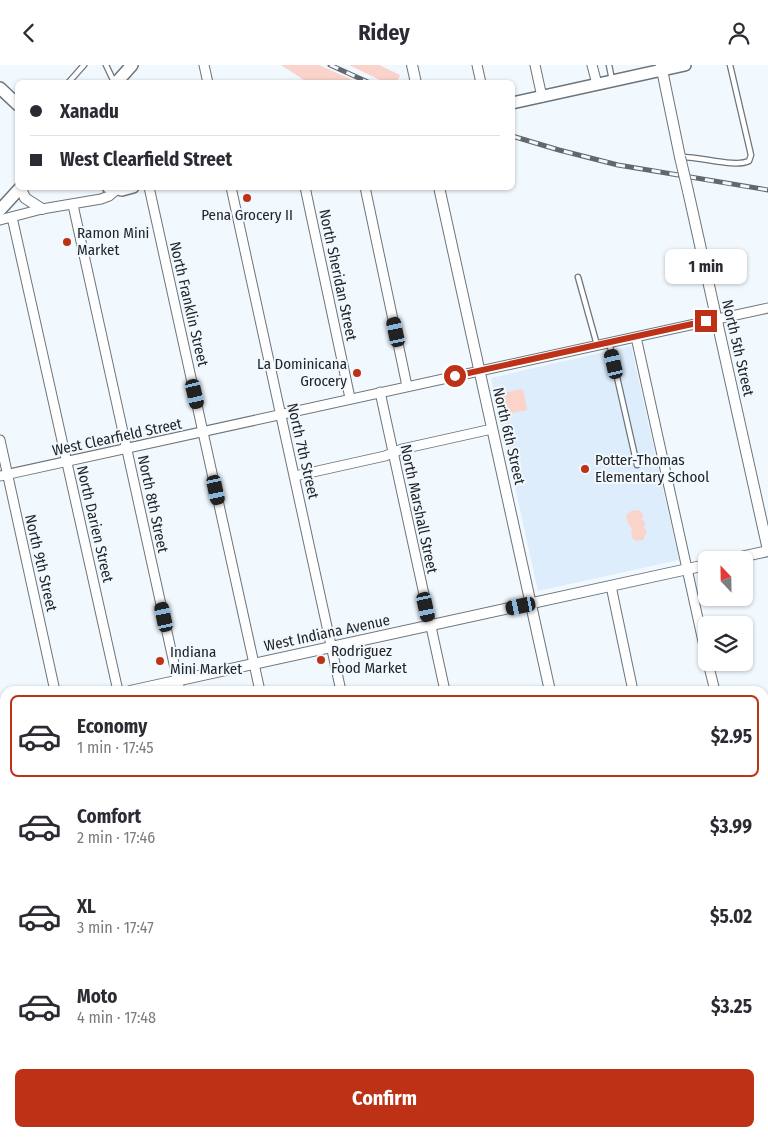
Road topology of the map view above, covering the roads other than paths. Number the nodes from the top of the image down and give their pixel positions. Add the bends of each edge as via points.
1 (84, 65) edge
2 (106, 65) edge
3 (132, 65) edge
4 (204, 65) edge
5 (412, 65) edge
6 (477, 65) edge
7 (534, 65) edge
8 (592, 65) edge
9 (609, 65) edge
10 (685, 65) edge
11 (730, 65) edge
12 (662, 67) edge
13 (71, 80) edge
14 (114, 80) edge
15 (118, 80) edge
16 (207, 80) edge
17 (415, 80) edge
18 (480, 80) edge
19 (612, 81) junction
20 (596, 85) junction
21 (0, 88) edge
22 (542, 97) junction
23 (15, 102) edge
24 (515, 102) edge
25 (680, 157) junction
26 (19, 190) edge
27 (22, 190) edge
28 (112, 190) edge
29 (150, 190) edge
30 (232, 190) edge
31 (306, 190) edge
32 (366, 190) edge
33 (440, 190) edge
34 (73, 205) junction
35 (42, 209) junction
36 (0, 211) edge
37 (12, 217) junction
38 (0, 220) edge
39 (578, 277) dead end
40 (768, 308) edge
41 (716, 319) junction
42 (636, 337) junction
43 (609, 342) junction
44 (597, 345) junction
45 (479, 371) junction
46 (407, 386) junction
47 (380, 392) junction
48 (350, 398) junction
49 (280, 414) junction
50 (492, 429) junction
51 (203, 432) junction
52 (0, 440) edge
53 (127, 449) junction
54 (394, 453) junction
55 (67, 461) junction
56 (638, 465) dead end
57 (4, 475) edge
58 (295, 477) junction
59 (768, 551) edge
60 (753, 554) edge
61 (698, 567) edge
62 (687, 569) junction
63 (611, 586) junction
64 (531, 604) junction
65 (698, 619) edge
66 (430, 626) junction
67 (331, 647) junction
68 (254, 664) junction
69 (710, 671) edge
70 (54, 686) edge
71 (117, 686) edge
72 (179, 686) edge
73 (259, 686) edge
74 (340, 686) edge
75 (444, 686) edge
76 (549, 686) edge
77 (632, 686) edge
78 (714, 686) edge

1 - 13 lane
2 - 14 lane
3 - 15 main road
4 - 16 street
5 - 17 street
6 - 18 street
7 - 22 street
8 - 20 street
9 - 19 lane
10 - 12 main road
11 - 25 lane via 751,155 749,161 738,164 693,156
12 - 19 main road
12 - 25 street, North 5th Street
19 - 20 main road
20 - 22 main road
21 - 23 main road
22 - 24 main road
25 - 41 street, North 5th Street, bridge
26 - 36 main road
27 - 35 street via 25,198
28 - 34 street via 109,196
29 - 51 street, North Franklin Street
30 - 49 street, North 7th Street
31 - 48 street, North Sheridan Street
32 - 46 street
33 - 45 street, North 6th Street
34 - 35 street
34 - 53 street, North 8th Street
35 - 37 street
37 - 38 street
37 - 55 street, North Darien Street
39 - 44 lane
40 - 41 street, West Clearfield Street
41 - 42 street, West Clearfield Street
41 - 59 street, North 5th Street
42 - 43 street, West Clearfield Street
42 - 62 street
43 - 44 street, West Clearfield Street
43 - 56 lane
44 - 45 street, West Clearfield Street
45 - 46 street, West Clearfield Street
45 - 50 street, North 6th Street
46 - 47 street, West Clearfield Street
47 - 48 street, West Clearfield Street
47 - 54 street, North Marshall Street
48 - 49 street, West Clearfield Street
49 - 51 street, West Clearfield Street
49 - 58 street, North 7th Street
50 - 54 street
50 - 64 street, North 6th Street
51 - 53 street, West Clearfield Street
51 - 68 street, North Franklin Street
52 - 57 street, North 9th Street
53 - 55 street, West Clearfield Street
53 - 72 street, North 8th Street
54 - 58 street
54 - 66 street, North Marshall Street
55 - 57 street, West Clearfield Street
55 - 71 street, North Darien Street
57 - 70 street, North 9th Street
58 - 67 street, North 7th Street
59 - 60 street
61 - 62 street, West Indiana Avenue
62 - 63 street, West Indiana Avenue
62 - 65 street
63 - 64 street, West Indiana Avenue
63 - 77 street
64 - 66 street, West Indiana Avenue
64 - 76 street, North 6th Street
66 - 67 street, West Indiana Avenue
66 - 75 street, North Marshall Street
67 - 68 street, West Indiana Avenue
67 - 74 street, North 7th Street
68 - 72 street, West Indiana Avenue
68 - 73 street, North Franklin Street
69 - 78 street

